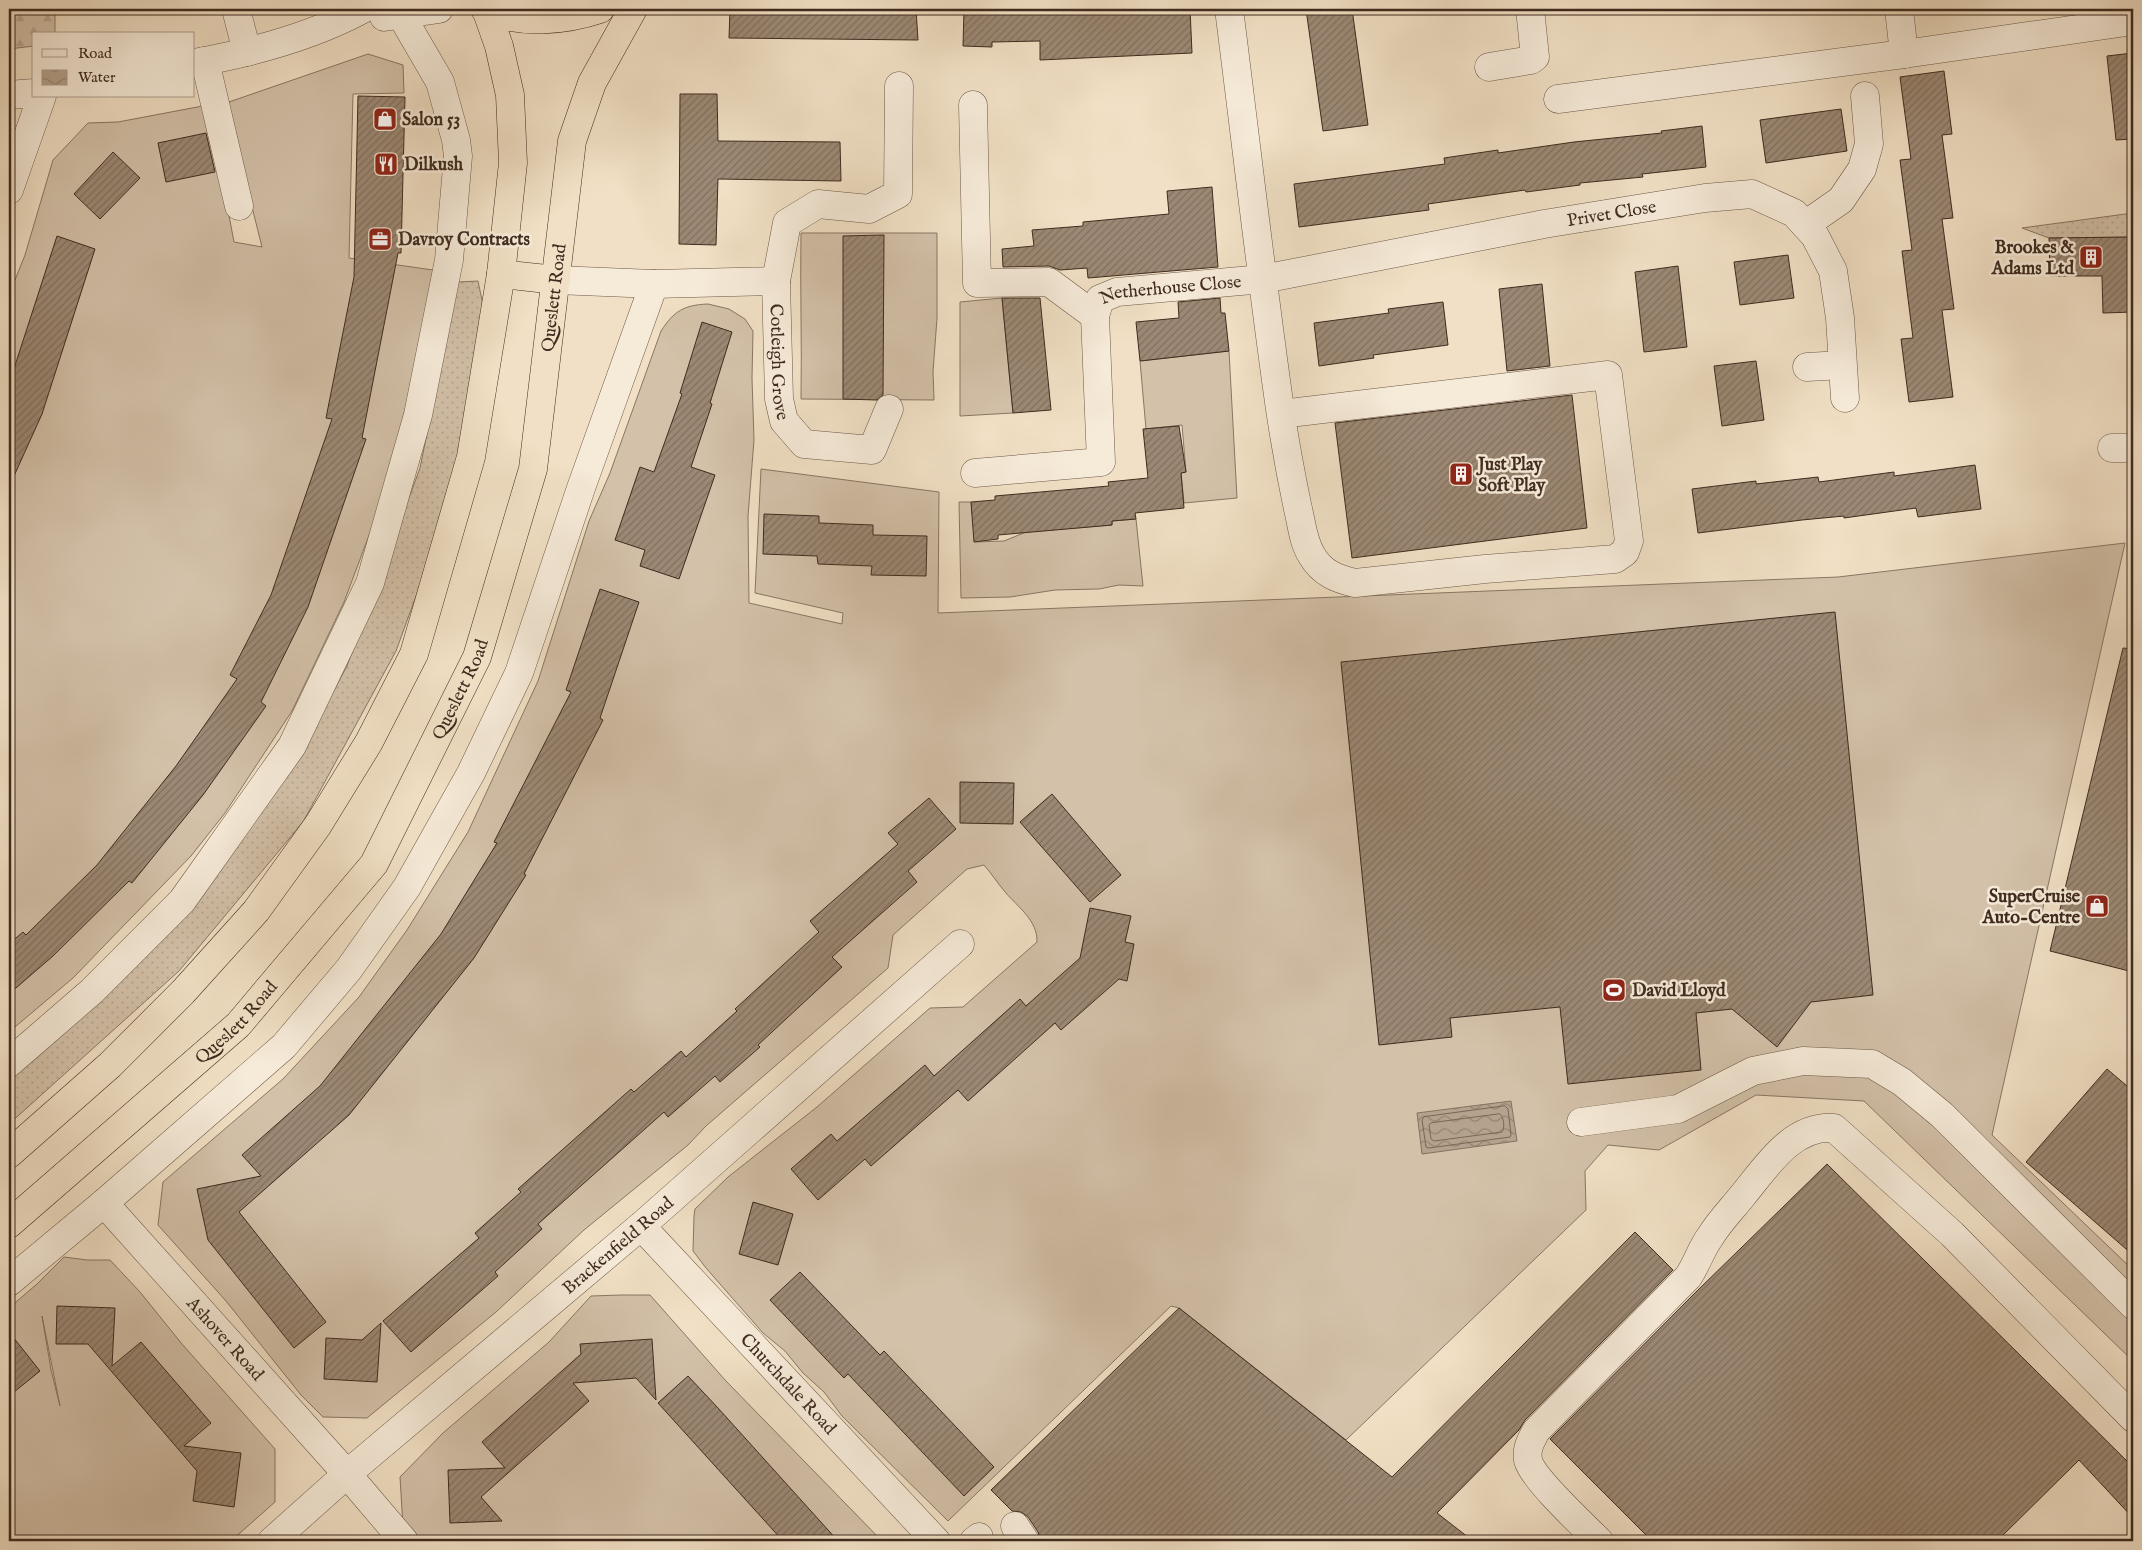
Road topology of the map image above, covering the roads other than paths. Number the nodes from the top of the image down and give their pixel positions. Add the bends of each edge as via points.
1 (236, 9) edge
2 (363, 9) edge
3 (439, 9) edge
4 (486, 9) edge
5 (600, 9) edge
6 (633, 9) edge
7 (1229, 9) edge
8 (1530, 9) edge
9 (1899, 9) edge
10 (401, 16) junction
11 (2133, 21) edge
12 (338, 22) junction
13 (247, 52) junction
14 (1904, 54) junction
15 (199, 62) edge
16 (1490, 66) dead end
17 (899, 86) dead end
18 (32, 93) edge
19 (9, 95) edge
20 (1865, 96) dead end
21 (41, 98) edge
22 (1558, 100) dead end
23 (973, 104) dead end
24 (9, 190) edge
25 (239, 206) dead end
26 (1805, 225) junction
27 (501, 274) junction
28 (1264, 279) junction
29 (556, 280) junction
30 (776, 280) junction
31 (654, 284) junction
32 (1095, 316) junction
33 (1842, 365) junction
34 (1807, 367) dead end
35 (1845, 398) dead end
36 (889, 409) dead end
37 (1281, 414) junction
38 (975, 472) dead end
39 (960, 944) dead end
40 (9, 1063) edge
41 (1582, 1122) dead end
42 (9, 1154) edge
43 (104, 1204) junction
44 (9, 1224) edge
45 (641, 1226) junction
46 (9, 1282) edge
47 (2133, 1305) edge
48 (2133, 1418) edge
49 (347, 1474) junction
50 (272, 1541) edge
51 (404, 1541) edge
52 (936, 1541) edge
53 (1599, 1541) edge

1 - 13 street
2 - 12 street
3 - 10 street
4 - 5 highway via 508,17 532,19
4 - 27 highway via 510,95 513,163
6 - 29 highway, Queslett Road via 592,83 572,141
7 - 28 street
8 - 16 street via 1535,57
9 - 14 street
10 - 12 street
10 - 40 street via 440,82 458,156 449,260 418,415 370,583 292,746 182,901 92,991
11 - 14 street
12 - 13 street
13 - 15 street
14 - 22 street
15 - 25 street
17 - 30 street, Cotleigh Grove via 898,194 869,209 818,204 787,223
18 - 19 street
20 - 26 street via 1869,144 1862,169 1841,200
21 - 24 street
23 - 32 street via 977,283 1049,282
26 - 28 street, Privet Close via 1794,213 1752,194 1705,198 1544,224
26 - 33 street, Privet Close via 1833,271
27 - 29 highway
27 - 42 highway via 468,467 414,654 369,742 318,824 256,911 184,992 110,1065
28 - 32 street, Netherhouse Close via 1117,292 1100,299
28 - 37 street
29 - 31 street, Cotleigh Grove
29 - 44 highway, Queslett Road via 533,469 477,657 374,864 238,1025
30 - 31 street, Cotleigh Grove
30 - 36 street, Cotleigh Grove via 779,399 784,421 804,444 872,450
31 - 43 street via 519,673 471,773 407,887 349,969 284,1046
32 - 38 street, Netherhouse Close via 1101,462
33 - 34 street
33 - 35 street, Privet Close
37 - 37 street via 1608,375 1629,541 1625,552 1615,559 1355,583 1335,578 1321,568 1305,542
39 - 45 street, Brackenfield Road
41 - 47 street via 1678,1109 1753,1071 1803,1062 1872,1064 1902,1082 1942,1115
43 - 46 street
43 - 49 street, Ashover Road
45 - 49 street, Brackenfield Road
45 - 52 street, Churchdale Road
48 - 53 street via 1952,1234 1834,1128 1822,1127 1800,1136 1779,1151 1709,1238 1688,1277 1536,1431 1527,1447 1528,1461 1539,1478
49 - 50 street, Brackenfield Road
49 - 51 street, Ashover Road

